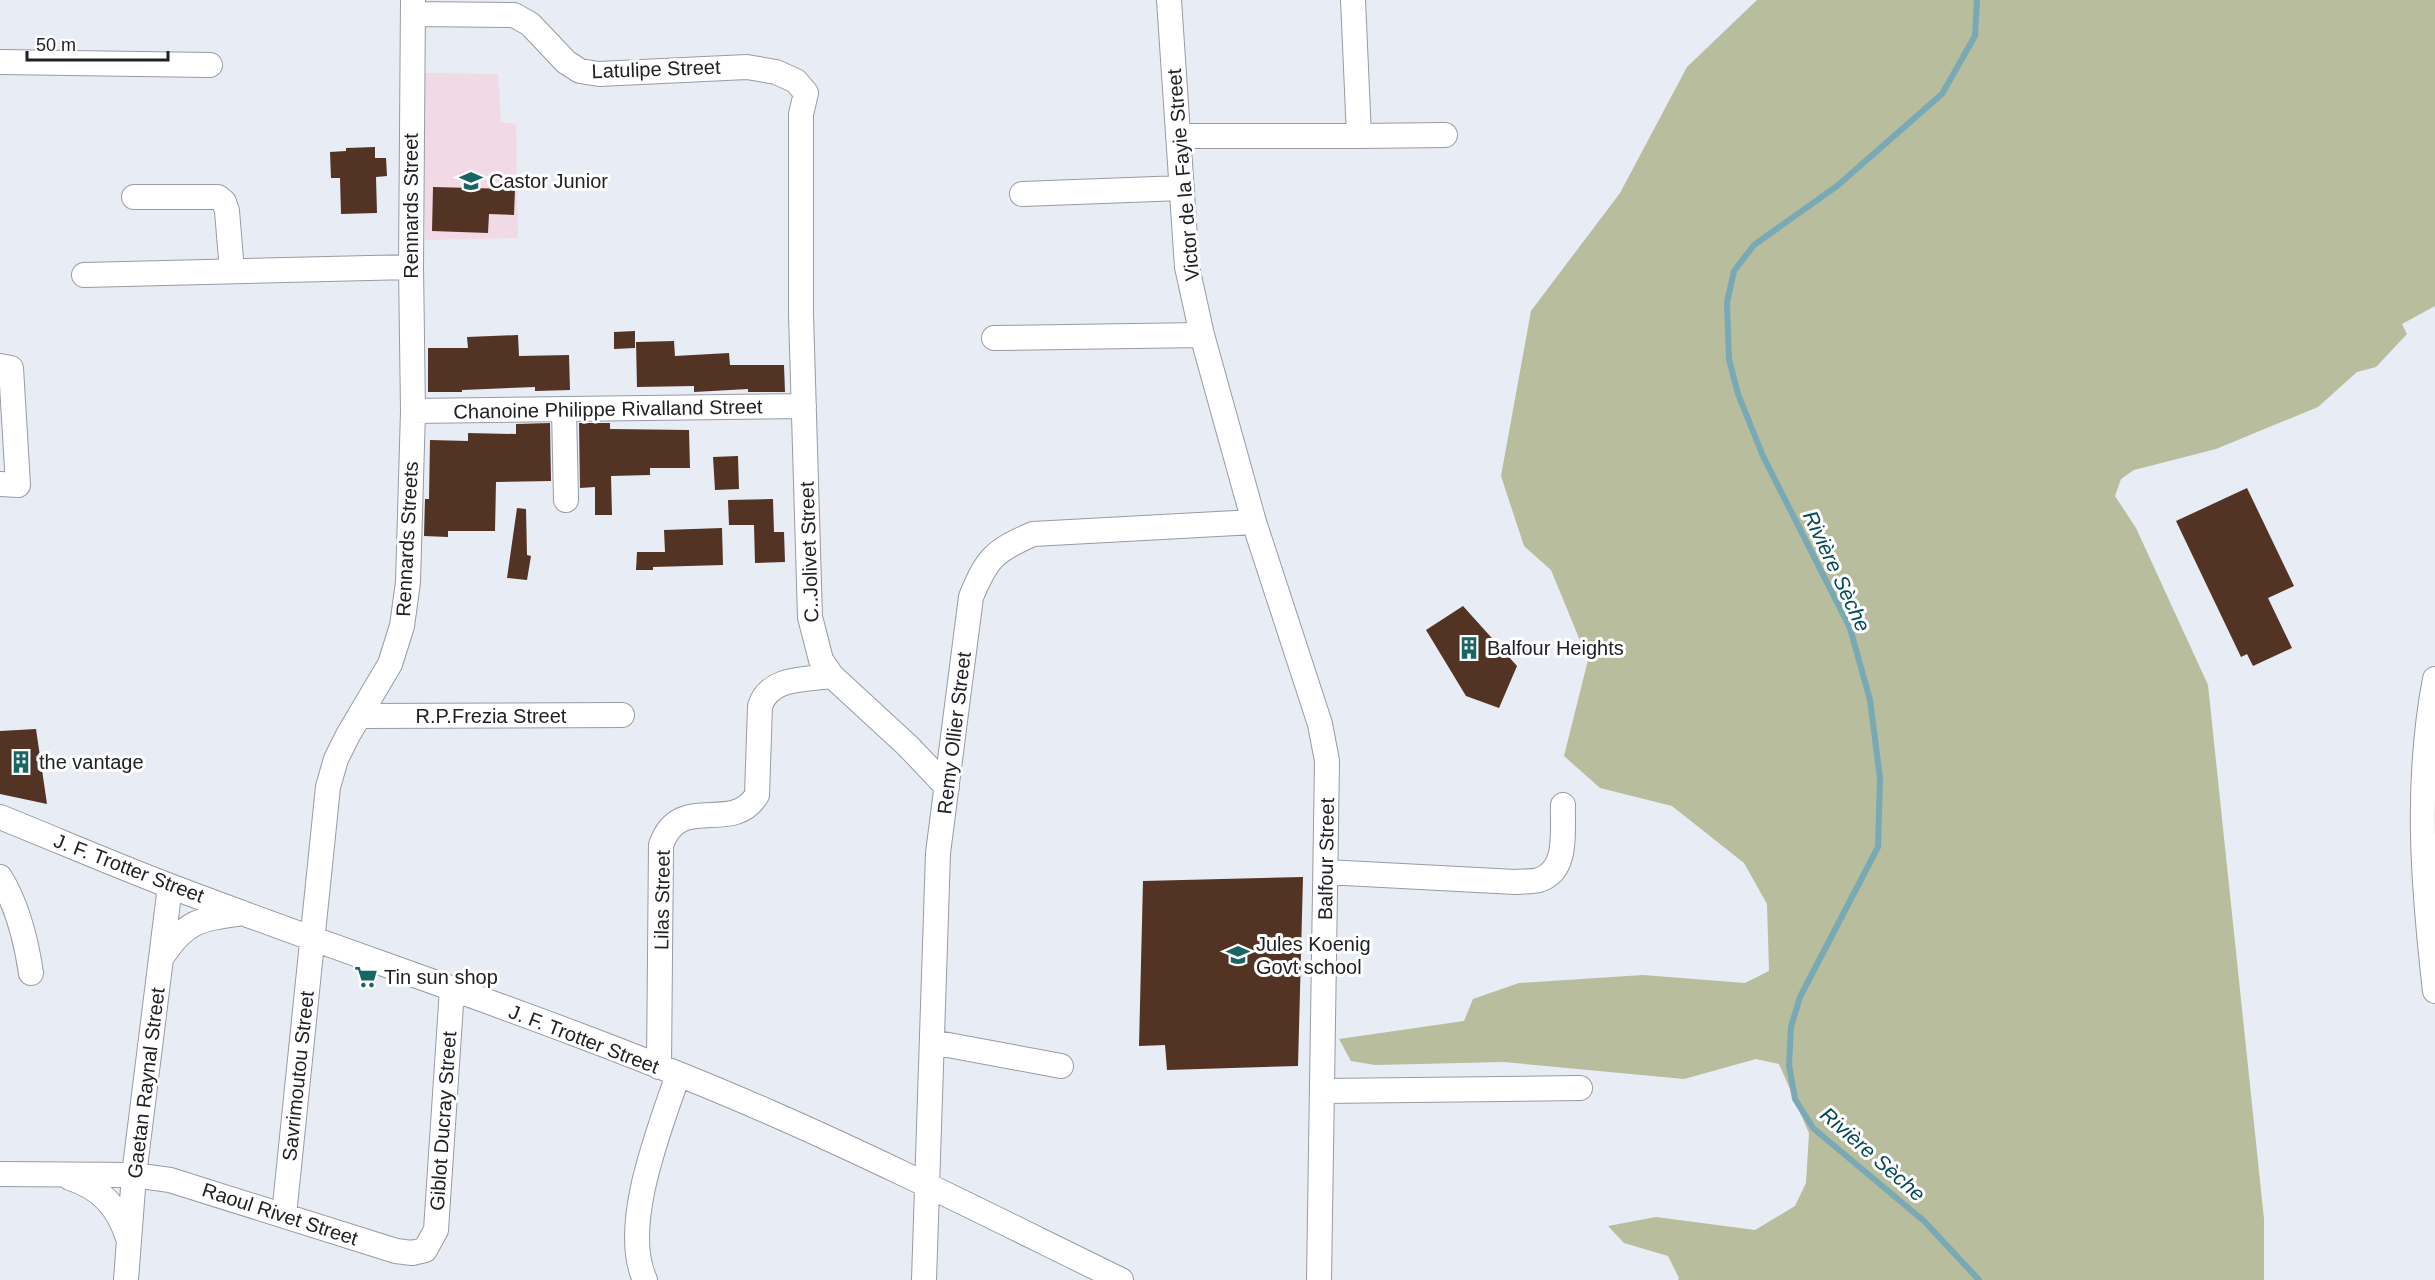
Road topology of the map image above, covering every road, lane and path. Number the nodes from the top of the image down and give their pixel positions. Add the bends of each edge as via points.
1 (1169, 0) edge
2 (1353, 0) edge
3 (413, 7) edge
4 (0, 62) edge
5 (210, 64) dead end
6 (806, 93) joint
7 (1445, 135) dead end
8 (1178, 136) junction
9 (1359, 136) junction
10 (1182, 188) junction
11 (1022, 194) dead end
12 (134, 197) dead end
13 (411, 267) junction
14 (232, 271) junction
15 (84, 275) dead end
16 (1202, 335) junction
17 (994, 338) dead end
18 (0, 366) edge
19 (804, 406) junction
20 (564, 410) junction
21 (413, 411) junction
22 (9, 485) edge
23 (566, 500) dead end
24 (1254, 522) junction
25 (832, 676) junction
26 (2435, 679) edge
27 (622, 715) dead end
28 (360, 716) junction
29 (2429, 770) edge
30 (947, 787) junction
31 (1563, 806) dead end
32 (0, 817) edge
33 (1326, 872) junction
34 (0, 877) edge
35 (170, 886) junction
36 (245, 913) junction
37 (313, 937) junction
38 (161, 959) junction
39 (30, 973) dead end
40 (452, 988) junction
41 (2435, 991) edge
42 (932, 1042) junction
43 (1061, 1066) dead end
44 (669, 1071) junction
45 (1580, 1088) dead end
46 (1322, 1091) junction
47 (0, 1174) edge
48 (58, 1174) junction
49 (134, 1175) junction
50 (927, 1184) junction
51 (284, 1215) junction
52 (129, 1240) junction
53 (425, 1250) joint
54 (126, 1280) edge
55 (645, 1280) edge
56 (924, 1280) edge
57 (1121, 1280) edge
58 (1319, 1280) edge

1 - 8 street, Victor de la Fayie Street
2 - 9 street
3 - 6 street, Latulipe Street via 514,15 530,24 566,62 580,71 599,74 747,67 776,72 796,81
3 - 13 street, Rennards Street
4 - 5 street
6 - 19 street, C..Jolivet Street via 801,114
7 - 9 street
8 - 9 street
8 - 10 street, Victor de la Fayie Street
10 - 11 street
10 - 16 street, Victor de la Fayie Street via 1187,267
12 - 14 street via 218,197 228,211
13 - 14 street
13 - 21 street, Rennards Street
14 - 15 street
16 - 17 street
16 - 24 street, Victor de la Fayie Street
18 - 22 street via 11,368
19 - 20 street, Chanoine Philippe Rivalland Street
19 - 25 street, C..Jolivet Street via 810,617 821,660
20 - 21 street, Chanoine Philippe Rivalland Street
20 - 23 street
21 - 28 street, Rennards Streets via 408,582 402,626 390,664
24 - 30 street, Remy Ollier Street via 1033,534 1004,547 982,569 971,597
24 - 33 street, Balfour Street via 1320,724 1327,761
25 - 30 street, C..Jolivet Street
25 - 44 street, Lilas Street via 781,683 763,696 758,789 751,805 742,812 686,816 666,832 661,845
26 - 29 street
27 - 28 street, R.P.Frezia Street
28 - 37 street, Rennards Streets via 336,759 328,787
29 - 41 street via 2422,850
30 - 42 street, Remy Ollier Street via 938,853
31 - 33 street via 1561,855 1555,871 1539,880
32 - 35 street, J. F. Trotter Street
33 - 46 street, Balfour Street
34 - 39 street via 12,896 27,945
35 - 36 street, J. F. Trotter Street
35 - 38 street, Gaetan Raynal Street
36 - 37 street, J. F. Trotter Street
36 - 38 street via 194,923 175,937
37 - 40 street, J. F. Trotter Street
37 - 51 street, Savrimoutou Street
38 - 49 street, Gaetan Raynal Street
40 - 44 street, J. F. Trotter Street
40 - 53 street, Giblot Ducray Street via 436,1230
42 - 43 street
42 - 50 street, Remy Ollier Street
44 - 50 street, J. F. Trotter Street via 768,1111
44 - 55 street via 638,1222 639,1268
45 - 46 street
46 - 58 street, Balfour Street
47 - 48 street, Raoul Rivet Street
48 - 49 street, Raoul Rivet Street
48 - 52 street via 100,1192 115,1208
49 - 51 street, Raoul Rivet Street via 170,1180
49 - 52 street, Gaetan Raynal Street
50 - 56 street, Remy Ollier Street
50 - 57 street, J. F. Trotter Street
51 - 53 street, Raoul Rivet Street via 396,1251
52 - 54 street, Gaetan Raynal Street

